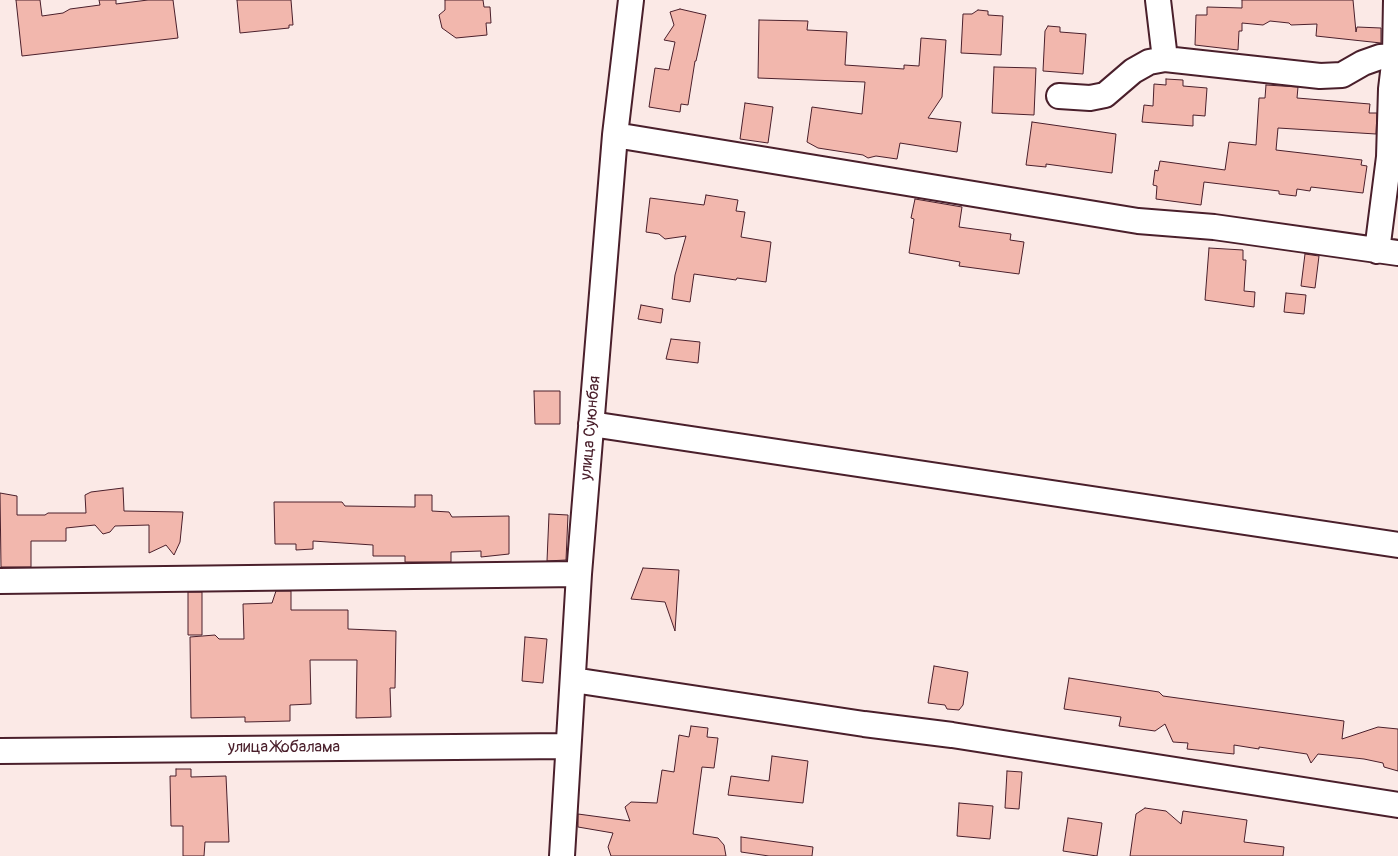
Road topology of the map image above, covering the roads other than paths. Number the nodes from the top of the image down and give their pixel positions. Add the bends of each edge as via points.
1 (631, 0) edge
2 (1158, 0) edge
3 (1396, 0) edge
4 (1395, 56) junction
5 (1166, 59) junction
6 (1060, 96) dead end
7 (615, 134) junction
8 (1388, 252) edge
9 (591, 424) junction
10 (1398, 545) edge
11 (579, 574) junction
12 (0, 581) edge
13 (573, 680) junction
14 (568, 746) junction
15 (0, 751) edge
16 (1398, 805) edge
17 (562, 856) edge

1 - 7 street, улица Суюнбая
2 - 5 street
3 - 4 street
4 - 5 street via 1363,63 1342,76
4 - 8 street via 1391,89
5 - 6 street via 1148,62 1105,95 1090,98
7 - 8 street via 1138,221 1214,227
7 - 9 street, улица Суюнбая
9 - 10 street
9 - 11 street, улица Суюнбая
11 - 12 street
11 - 13 street, улица Суюнбая
13 - 14 street, улица Суюнбая
13 - 16 street
14 - 15 street, улица Жобалама
14 - 17 street, улица Суюнбая

